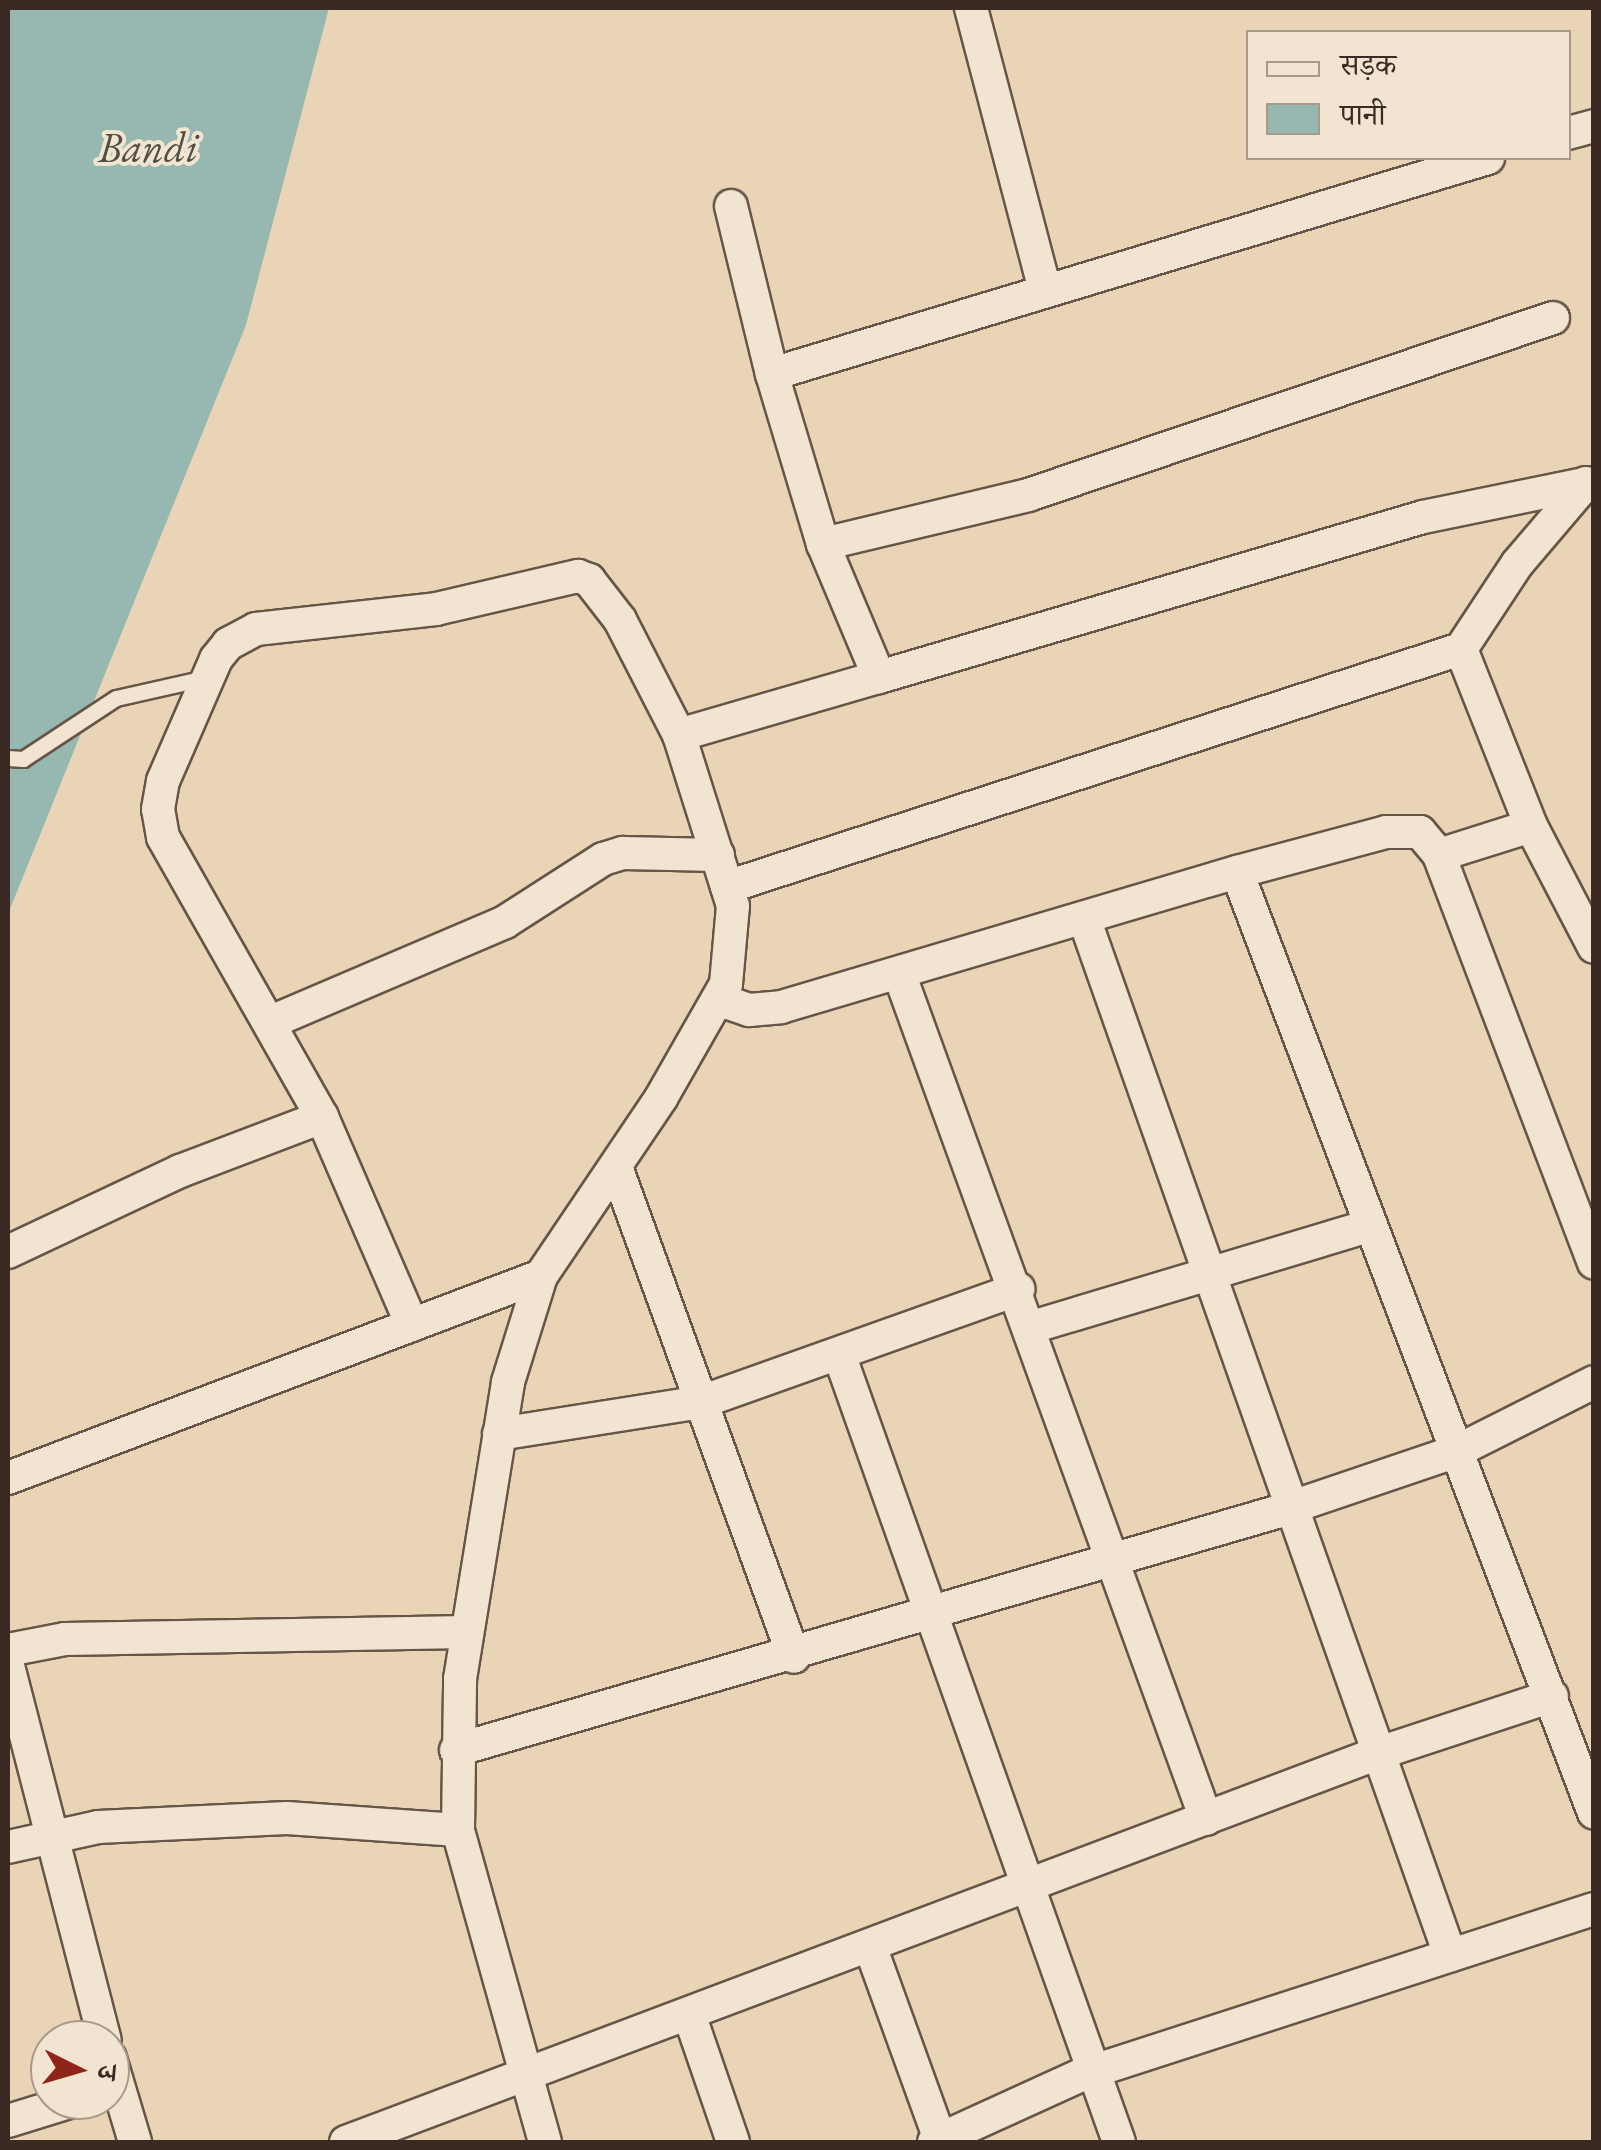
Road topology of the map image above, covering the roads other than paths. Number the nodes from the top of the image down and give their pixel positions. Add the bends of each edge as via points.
1 (971, 8) edge
2 (1481, 160) edge
3 (730, 206) dead end
4 (1045, 291) junction
5 (1553, 318) dead end
6 (772, 374) junction
7 (1588, 481) edge
8 (823, 544) junction
9 (1461, 649) junction
10 (209, 677) junction
11 (879, 677) junction
12 (679, 735) junction
13 (8, 758) edge
14 (1532, 826) junction
15 (718, 854) junction
16 (1440, 855) junction
17 (1237, 872) junction
18 (728, 887) junction
19 (1084, 918) junction
20 (1594, 947) edge
21 (899, 973) junction
22 (720, 1000) junction
23 (270, 1022) junction
24 (322, 1117) junction
25 (616, 1167) junction
26 (1372, 1225) junction
27 (8, 1252) edge
28 (1594, 1262) edge
29 (1206, 1273) junction
30 (541, 1276) junction
31 (1018, 1289) junction
32 (412, 1324) junction
33 (1032, 1327) junction
34 (839, 1354) junction
35 (1594, 1382) edge
36 (700, 1402) junction
37 (499, 1434) junction
38 (1457, 1451) junction
39 (8, 1478) edge
40 (1288, 1508) junction
41 (1116, 1558) junction
42 (935, 1615) junction
43 (467, 1632) junction
44 (8, 1650) edge
45 (794, 1657) junction
46 (8, 1666) edge
47 (1552, 1696) junction
48 (456, 1750) junction
49 (1379, 1753) junction
50 (1594, 1813) edge
51 (1206, 1819) junction
52 (458, 1830) junction
53 (48, 1836) junction
54 (8, 1847) edge
55 (1030, 1886) junction
56 (1594, 1908) edge
57 (870, 1946) junction
58 (1450, 1955) junction
59 (689, 2014) junction
60 (99, 2020) edge
61 (1094, 2071) junction
62 (526, 2076) junction
63 (346, 2142) edge
64 (545, 2142) edge
65 (733, 2142) edge
66 (939, 2142) edge
67 (1119, 2142) edge

1 - 4 street
2 - 4 street
3 - 6 street
4 - 6 street
5 - 8 street via 1028,494
6 - 8 street
7 - 9 street via 1517,564
7 - 11 street via 1423,517
8 - 11 street
9 - 14 street
9 - 18 street
10 - 12 street via 228,644 256,629 436,609 578,576 589,580 620,620
10 - 13 lane via 116,698 23,759
10 - 23 street via 163,781 160,824
11 - 12 street
12 - 15 street
14 - 16 street
14 - 20 street
15 - 18 street
15 - 23 street via 623,853 604,859 505,922
16 - 17 street via 1420,832 1404,829
16 - 28 street
17 - 19 street
17 - 26 street
18 - 22 street via 734,948
19 - 21 street
19 - 29 street
21 - 22 street via 760,1010
21 - 31 street
22 - 25 street
23 - 24 street
24 - 27 street via 180,1171
24 - 32 street
25 - 30 street
25 - 36 street
26 - 29 street
26 - 38 street
29 - 33 street
29 - 40 street
30 - 32 street
30 - 37 street
31 - 33 street
31 - 34 street
32 - 39 street
33 - 41 street
34 - 36 street
34 - 42 street
35 - 38 street
36 - 37 street
36 - 45 street
37 - 43 street
38 - 40 street
38 - 47 street
40 - 41 street
40 - 49 street
41 - 42 street
41 - 51 street
42 - 45 street
42 - 55 street
43 - 44 street via 65,1640
43 - 48 street
45 - 48 street
46 - 53 street
47 - 49 street
47 - 50 street
48 - 52 street
49 - 51 street
49 - 58 street
51 - 55 street
52 - 53 street via 287,1818 98,1827
52 - 62 street
53 - 54 street
53 - 60 street
55 - 57 street
55 - 61 street
56 - 58 street
57 - 59 street
57 - 66 street
58 - 61 street
59 - 62 street
59 - 65 street
61 - 66 street
61 - 67 street
62 - 63 street
62 - 64 street

